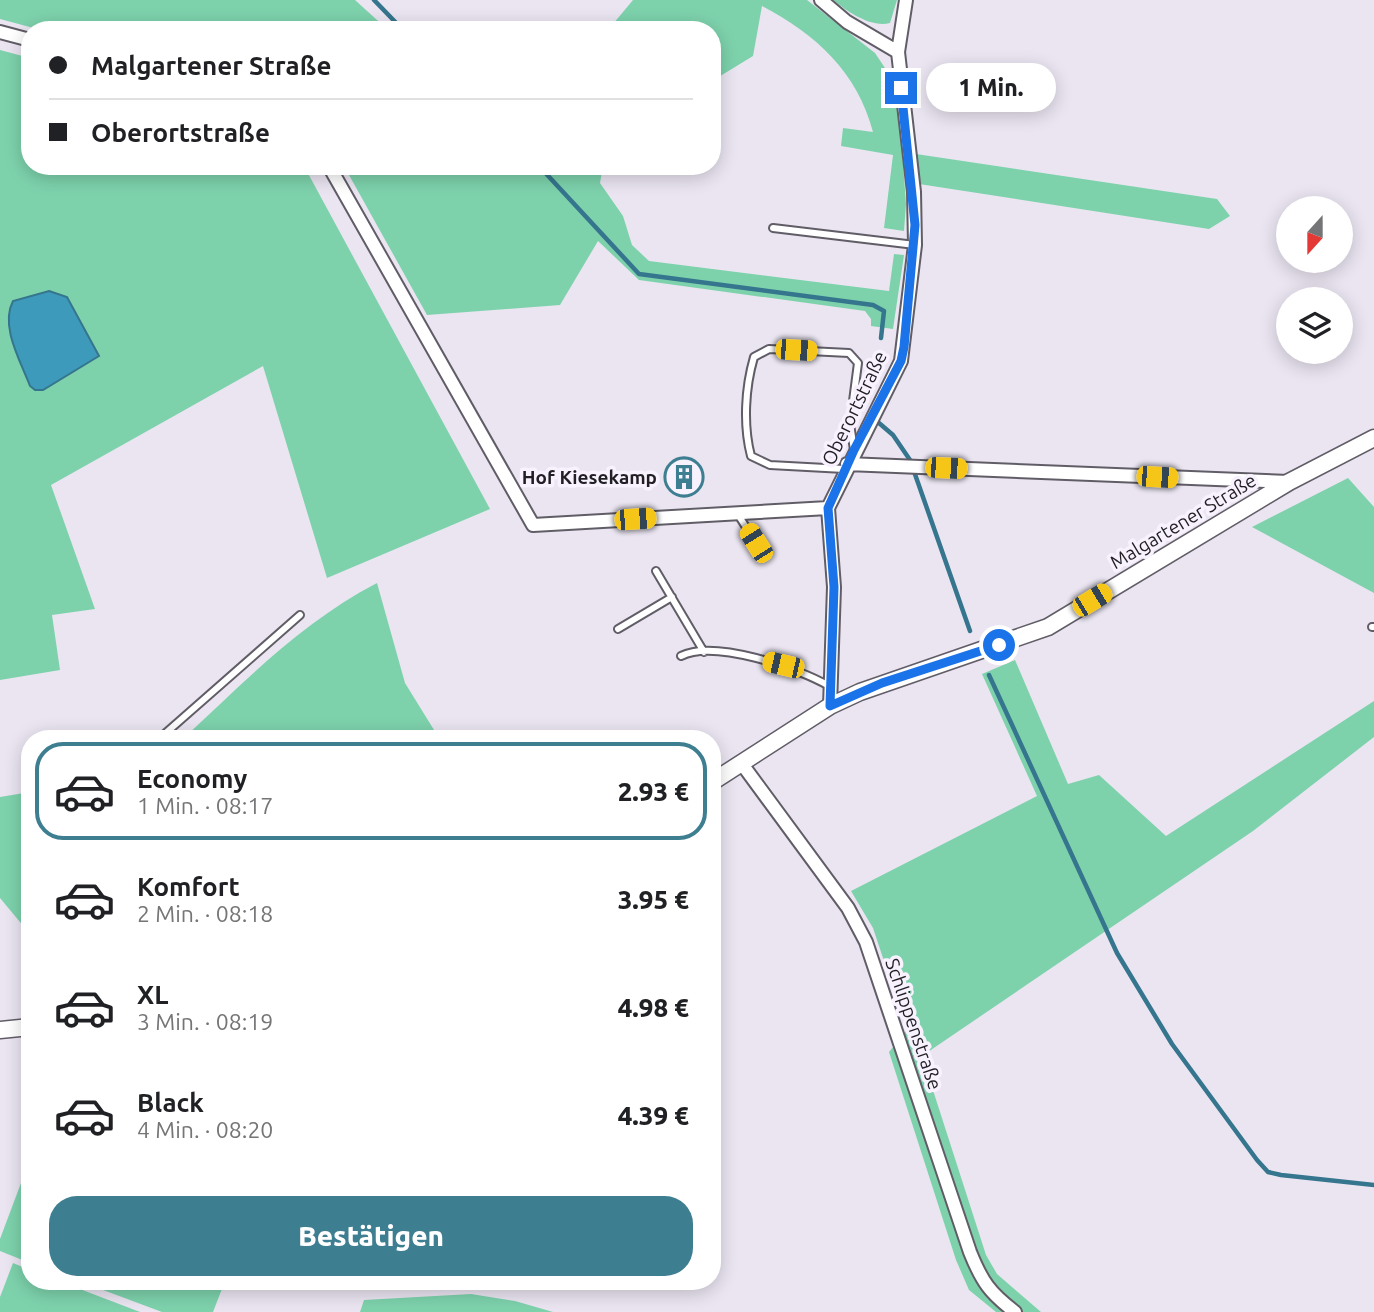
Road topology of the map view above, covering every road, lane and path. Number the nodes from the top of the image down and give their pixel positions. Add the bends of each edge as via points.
1 (821, 0) edge
2 (906, 0) edge
3 (0, 32) edge
4 (21, 38) edge
5 (898, 52) junction
6 (334, 175) edge
7 (773, 228) dead end
8 (915, 245) junction
9 (1374, 438) edge
10 (854, 450) junction
11 (846, 467) junction
12 (1289, 482) junction
13 (828, 508) junction
14 (737, 513) junction
15 (756, 543) dead end
16 (656, 570) dead end
17 (672, 597) junction
18 (300, 615) dead end
19 (618, 629) dead end
20 (704, 652) junction
21 (681, 656) dead end
22 (831, 687) junction
23 (830, 706) junction
24 (169, 730) edge
25 (741, 764) junction
26 (721, 776) edge
27 (3, 1026) edge
28 (21, 1027) edge
29 (1015, 1312) edge

1 - 5 street via 847,22
2 - 5 street, Oberortstraße
3 - 4 street
5 - 8 street, Oberortstraße via 914,192
6 - 14 street via 533,525
7 - 8 lane
8 - 10 street, Oberortstraße via 901,361
9 - 12 street, Malgartener Straße
10 - 11 street, Oberortstraße
10 - 11 lane via 850,424 858,363 849,353 769,349 754,357 745,433 751,456 770,465
11 - 12 street via 920,466
11 - 13 street, Oberortstraße
12 - 23 street, Malgartener Straße via 1048,627 882,683
13 - 14 street
13 - 22 street, Oberortstraße via 834,587
14 - 15 lane
16 - 17 lane
17 - 19 lane
17 - 20 lane
18 - 24 lane
20 - 21 lane
20 - 22 lane via 783,665
22 - 23 street, Oberortstraße
23 - 25 street, Malgartener Straße
25 - 26 street, Malgartener Straße
25 - 29 street, Schlippenstraße via 848,908 866,942 970,1252 992,1294
27 - 28 street

